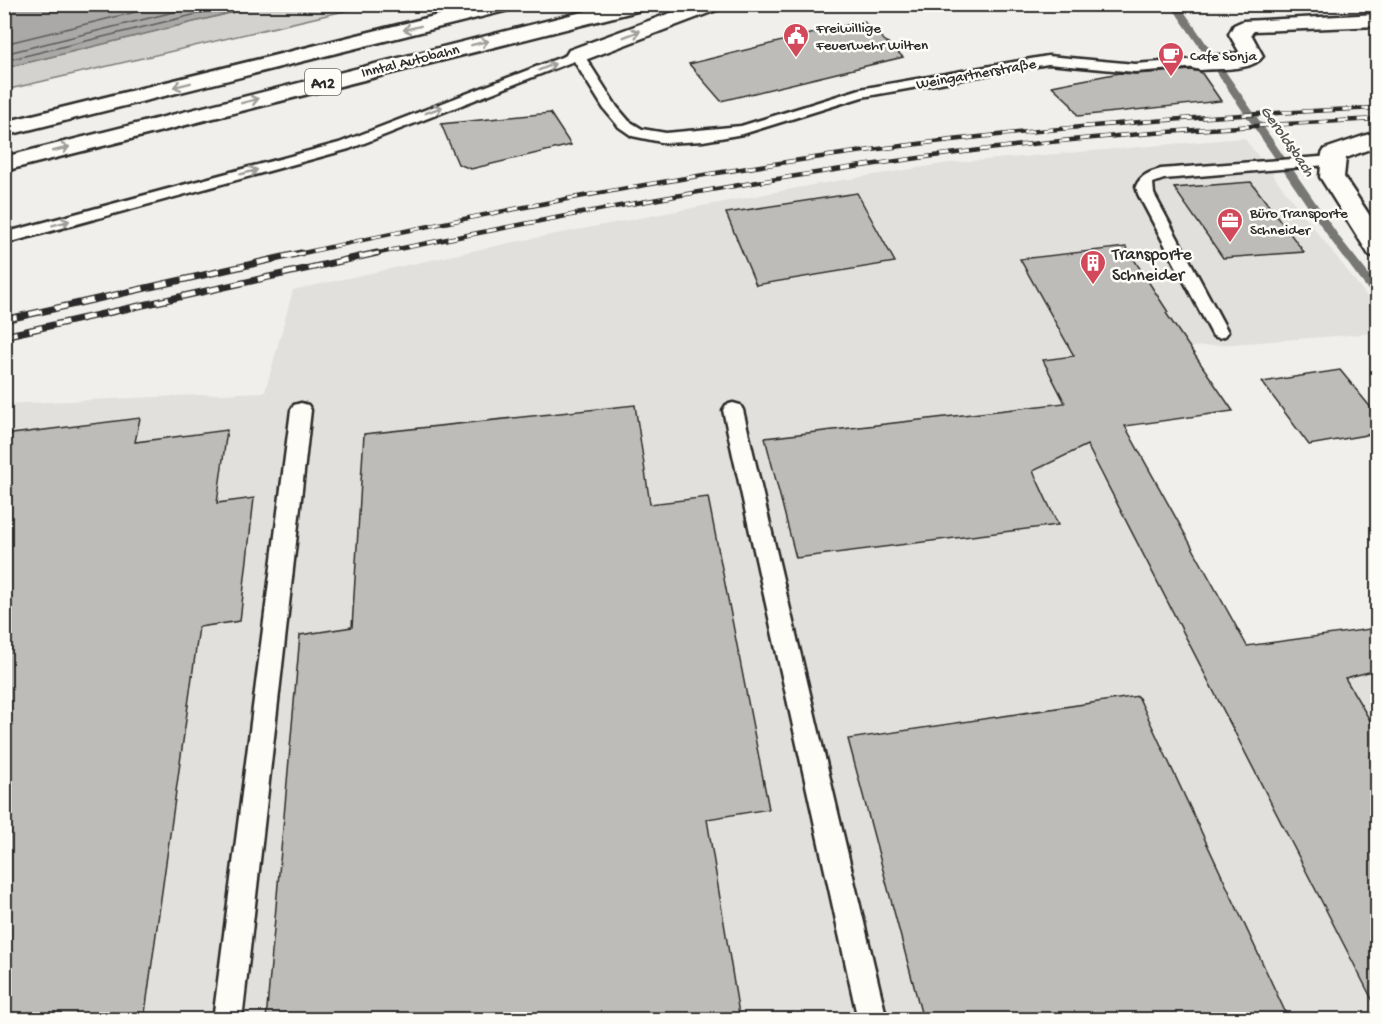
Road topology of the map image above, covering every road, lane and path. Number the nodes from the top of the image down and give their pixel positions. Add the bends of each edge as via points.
1 (510, 4) edge
2 (642, 4) edge
3 (715, 4) edge
4 (1377, 20) edge
5 (578, 55) junction
6 (1200, 63) joint
7 (4, 129) edge
8 (1377, 138) edge
9 (1333, 161) junction
10 (4, 164) edge
11 (4, 239) edge
12 (1377, 249) edge
13 (1220, 332) dead end
14 (301, 410) dead end
15 (733, 410) dead end
16 (227, 1020) edge
17 (873, 1020) edge

1 -> 7 main road, Inntal Autobahn / A12
10 -> 2 main road, Inntal Autobahn / A12
5 -> 3 main road
4 - 6 main road, Weingartnerstraße via 1250,25 1241,29 1240,34 1252,56
5 - 6 lane, Weingartnerstraße via 624,124 637,133 666,138 743,130 860,93 1048,60 1135,68
11 -> 5 lane via 344,146
8 - 9 main road via 1334,154
9 - 12 main road via 1332,177
9 - 13 lane via 1161,174 1147,180 1144,186
14 - 16 lane
15 - 17 lane

